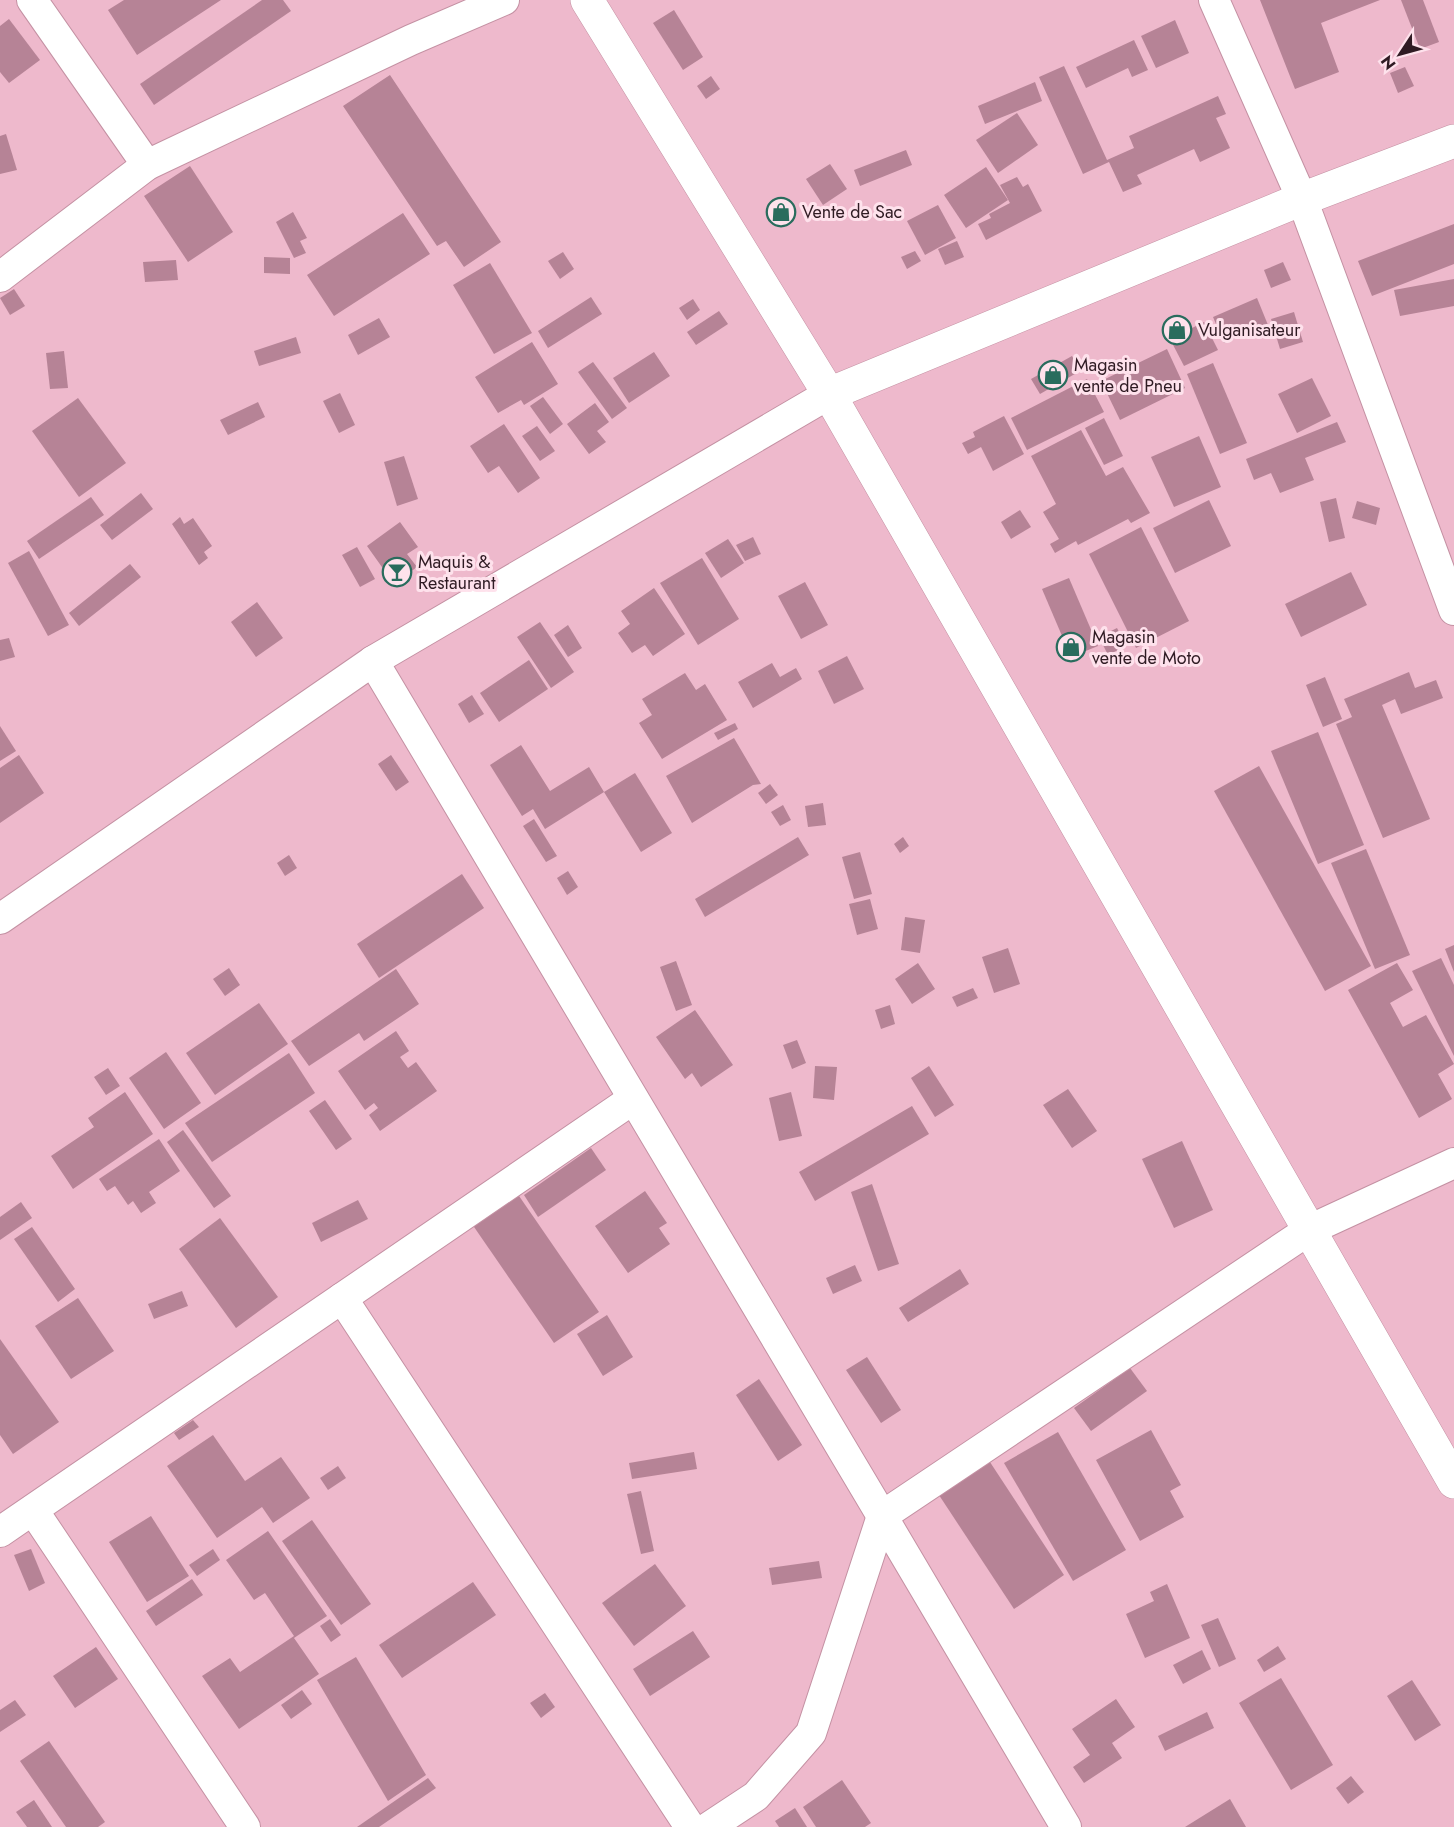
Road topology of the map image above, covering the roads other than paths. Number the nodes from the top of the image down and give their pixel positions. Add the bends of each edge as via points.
1 (32, 0) edge
2 (504, 0) edge
3 (587, 0) edge
4 (1214, 0) edge
5 (1454, 141) edge
6 (147, 165) junction
7 (1302, 199) junction
8 (0, 277) edge
9 (829, 394) junction
10 (1454, 610) edge
11 (373, 661) junction
12 (0, 919) edge
13 (633, 1099) junction
14 (1454, 1163) edge
15 (1309, 1230) junction
16 (342, 1298) junction
17 (1454, 1482) edge
18 (33, 1510) junction
19 (882, 1516) junction
20 (0, 1532) edge
21 (245, 1827) edge
22 (690, 1827) edge
23 (709, 1827) edge
24 (1066, 1827) edge

1 - 6 street
2 - 6 street
3 - 9 street
4 - 7 street
5 - 7 street
6 - 8 street
7 - 9 street
7 - 10 street
9 - 11 street
9 - 15 street
11 - 12 street
11 - 13 street
13 - 16 street
13 - 19 street
14 - 15 street
15 - 17 street
15 - 19 street
16 - 18 street
16 - 22 street
18 - 20 street
18 - 21 street
19 - 23 street via 811,1733 756,1796
19 - 24 street

